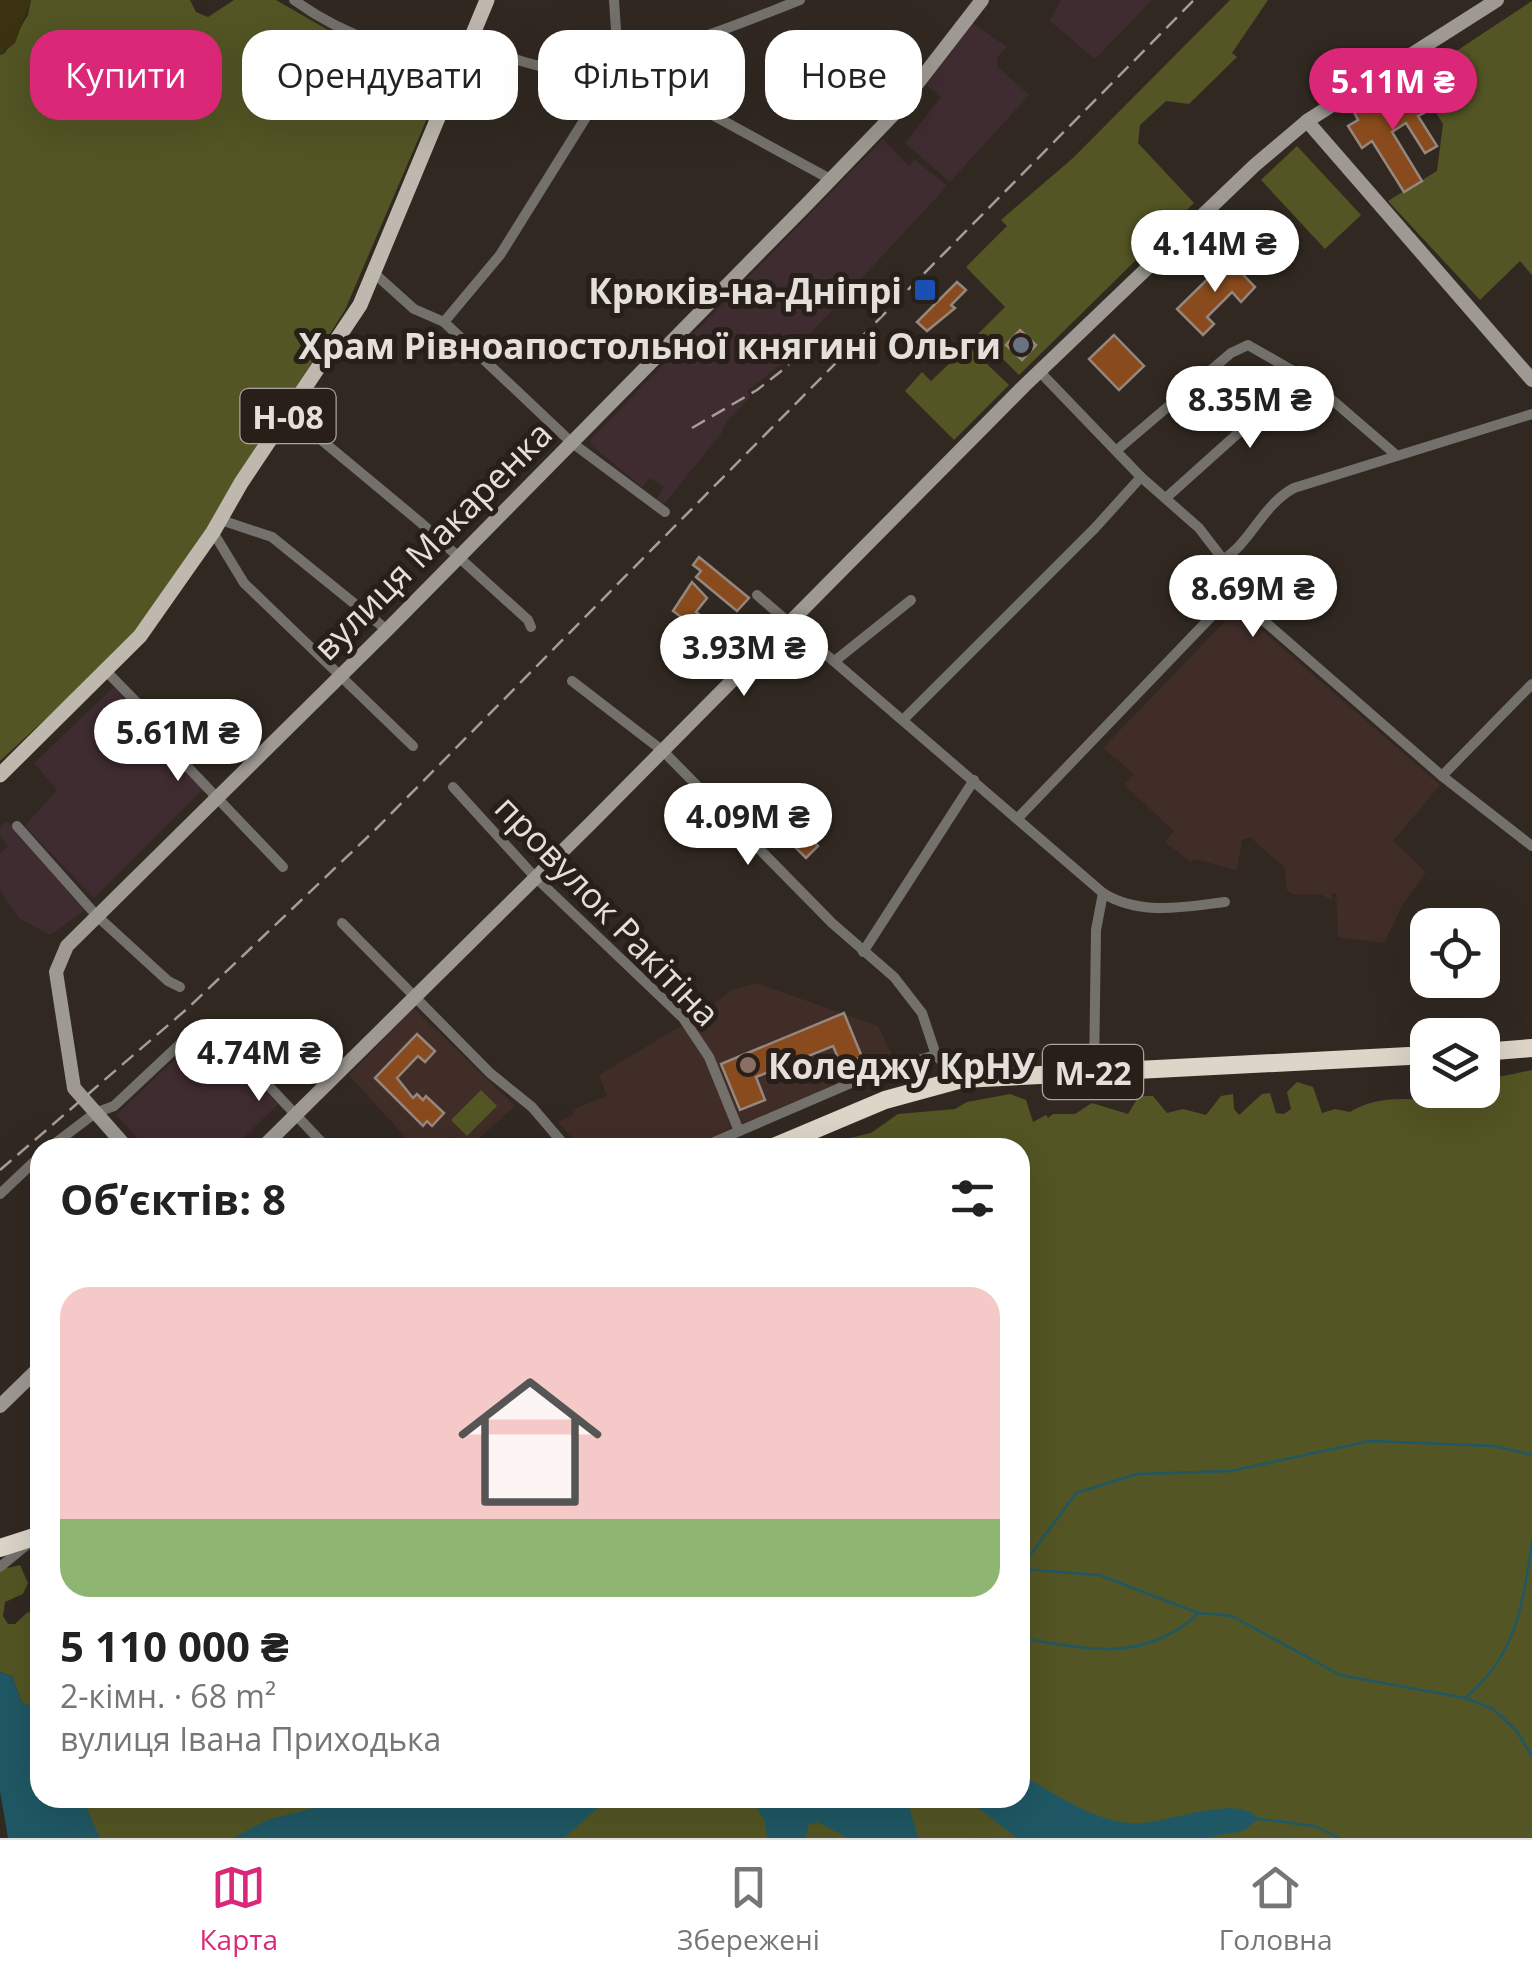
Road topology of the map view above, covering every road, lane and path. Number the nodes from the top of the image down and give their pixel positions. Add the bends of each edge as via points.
1 (294, 0) edge
2 (487, 0) edge
3 (614, 0) edge
4 (800, 0) edge
5 (982, 0) edge
6 (1497, 0) edge
7 (787, 3) edge
8 (347, 30) edge
9 (474, 30) edge
10 (616, 30) edge
11 (720, 30) edge
12 (437, 120) edge
13 (584, 120) edge
14 (722, 120) edge
15 (1307, 121) junction
16 (830, 179) junction
17 (375, 274) junction
18 (444, 322) junction
19 (1292, 370) junction
20 (1039, 371) junction
21 (1532, 380) edge
22 (290, 414) junction
23 (1532, 414) edge
24 (571, 442) junction
25 (1116, 450) junction
26 (1395, 454) junction
27 (1141, 477) junction
28 (1167, 497) junction
29 (665, 512) dead end
30 (217, 526) junction
31 (458, 558) junction
32 (1222, 560) junction
33 (1232, 594) junction
34 (757, 595) dead end
35 (911, 600) dead end
36 (786, 624) junction
37 (531, 628) dead end
38 (387, 630) junction
39 (836, 660) junction
40 (107, 672) junction
41 (338, 678) junction
42 (572, 681) dead end
43 (1532, 684) edge
44 (904, 720) junction
45 (414, 746) dead end
46 (663, 751) junction
47 (0, 775) edge
48 (1442, 776) junction
49 (974, 780) junction
50 (453, 787) dead end
51 (216, 796) junction
52 (1018, 818) junction
53 (16, 826) dead end
54 (1532, 846) edge
55 (282, 868) dead end
56 (534, 876) junction
57 (1103, 893) junction
58 (1225, 902) dead end
59 (97, 916) junction
60 (342, 923) dead end
61 (862, 952) junction
62 (180, 987) dead end
63 (415, 996) junction
64 (1532, 1048) edge
65 (1500, 1051) edge
66 (936, 1056) junction
67 (1410, 1056) edge
68 (1094, 1072) junction
69 (958, 1080) junction
70 (94, 1113) junction
71 (296, 1114) junction
72 (738, 1131) junction
73 (62, 1138) edge
74 (118, 1138) edge
75 (272, 1138) edge
76 (319, 1138) edge
77 (558, 1138) edge
78 (722, 1138) edge
79 (795, 1138) edge
80 (30, 1166) edge
81 (0, 1194) edge
82 (30, 1376) edge
83 (0, 1406) edge
84 (30, 1540) edge
85 (30, 1543) edge
86 (0, 1548) edge
87 (0, 1567) edge

1 - 8 street
2 - 9 main road, Н-08
3 - 10 street
4 - 7 street
5 - 16 main road, вулиця Макаренка via 893,115
6 - 15 main road
7 - 11 street
12 - 17 main road, Н-08
13 - 18 street via 500,255
14 - 16 street
15 - 20 main road
15 - 21 main road
16 - 24 main road, вулиця Макаренка
17 - 18 street via 414,309
17 - 22 main road, Н-08
18 - 24 street
19 - 25 street via 1248,346 1236,349
19 - 26 street
19 - 28 street via 1264,410
20 - 25 street
20 - 36 main road
22 - 30 main road, Н-08
22 - 31 street
23 - 26 street
24 - 29 street
24 - 31 main road, вулиця Макаренка
25 - 27 street
26 - 32 street via 1282,494
27 - 28 street
27 - 44 street
28 - 32 street
30 - 38 street via 272,537
30 - 40 main road, Н-08
30 - 41 street via 244,583
31 - 37 street
31 - 38 main road, вулиця Макаренка
32 - 33 street
33 - 48 street
33 - 52 street
34 - 36 street
35 - 39 street
36 - 39 street
36 - 46 main road
38 - 41 main road, вулиця Макаренка
39 - 44 street
40 - 47 main road, Н-08
40 - 51 street
41 - 45 street
41 - 51 main road, вулиця Макаренка
42 - 46 street
43 - 48 street
44 - 49 street
46 - 56 main road
46 - 61 street
48 - 54 street
49 - 52 street
49 - 61 street
50 - 56 street, провулок Ракітіна
51 - 55 street
51 - 59 main road, вулиця Макаренка
52 - 57 street
53 - 59 street
56 - 63 main road
56 - 72 street, провулок Ракітіна via 688,1025 710,1057
57 - 58 street via 1152,908
57 - 68 street via 1096,930
59 - 62 street
59 - 70 main road, вулиця Макаренка via 67,946 56,972 72,1081
60 - 63 street
61 - 66 street via 910,994
63 - 71 main road
63 - 77 street
64 - 65 highway
66 - 69 street
66 - 72 street via 879,1070
67 - 68 highway, М-22
68 - 69 highway, М-22
69 - 79 highway, М-22 via 885,1100
70 - 71 street via 114,1106 204,1027 218,1032
70 - 73 street
70 - 74 main road, вулиця Макаренка
71 - 75 main road
71 - 76 street
72 - 78 street
80 - 81 street
82 - 83 main road
84 - 86 highway
85 - 87 street

